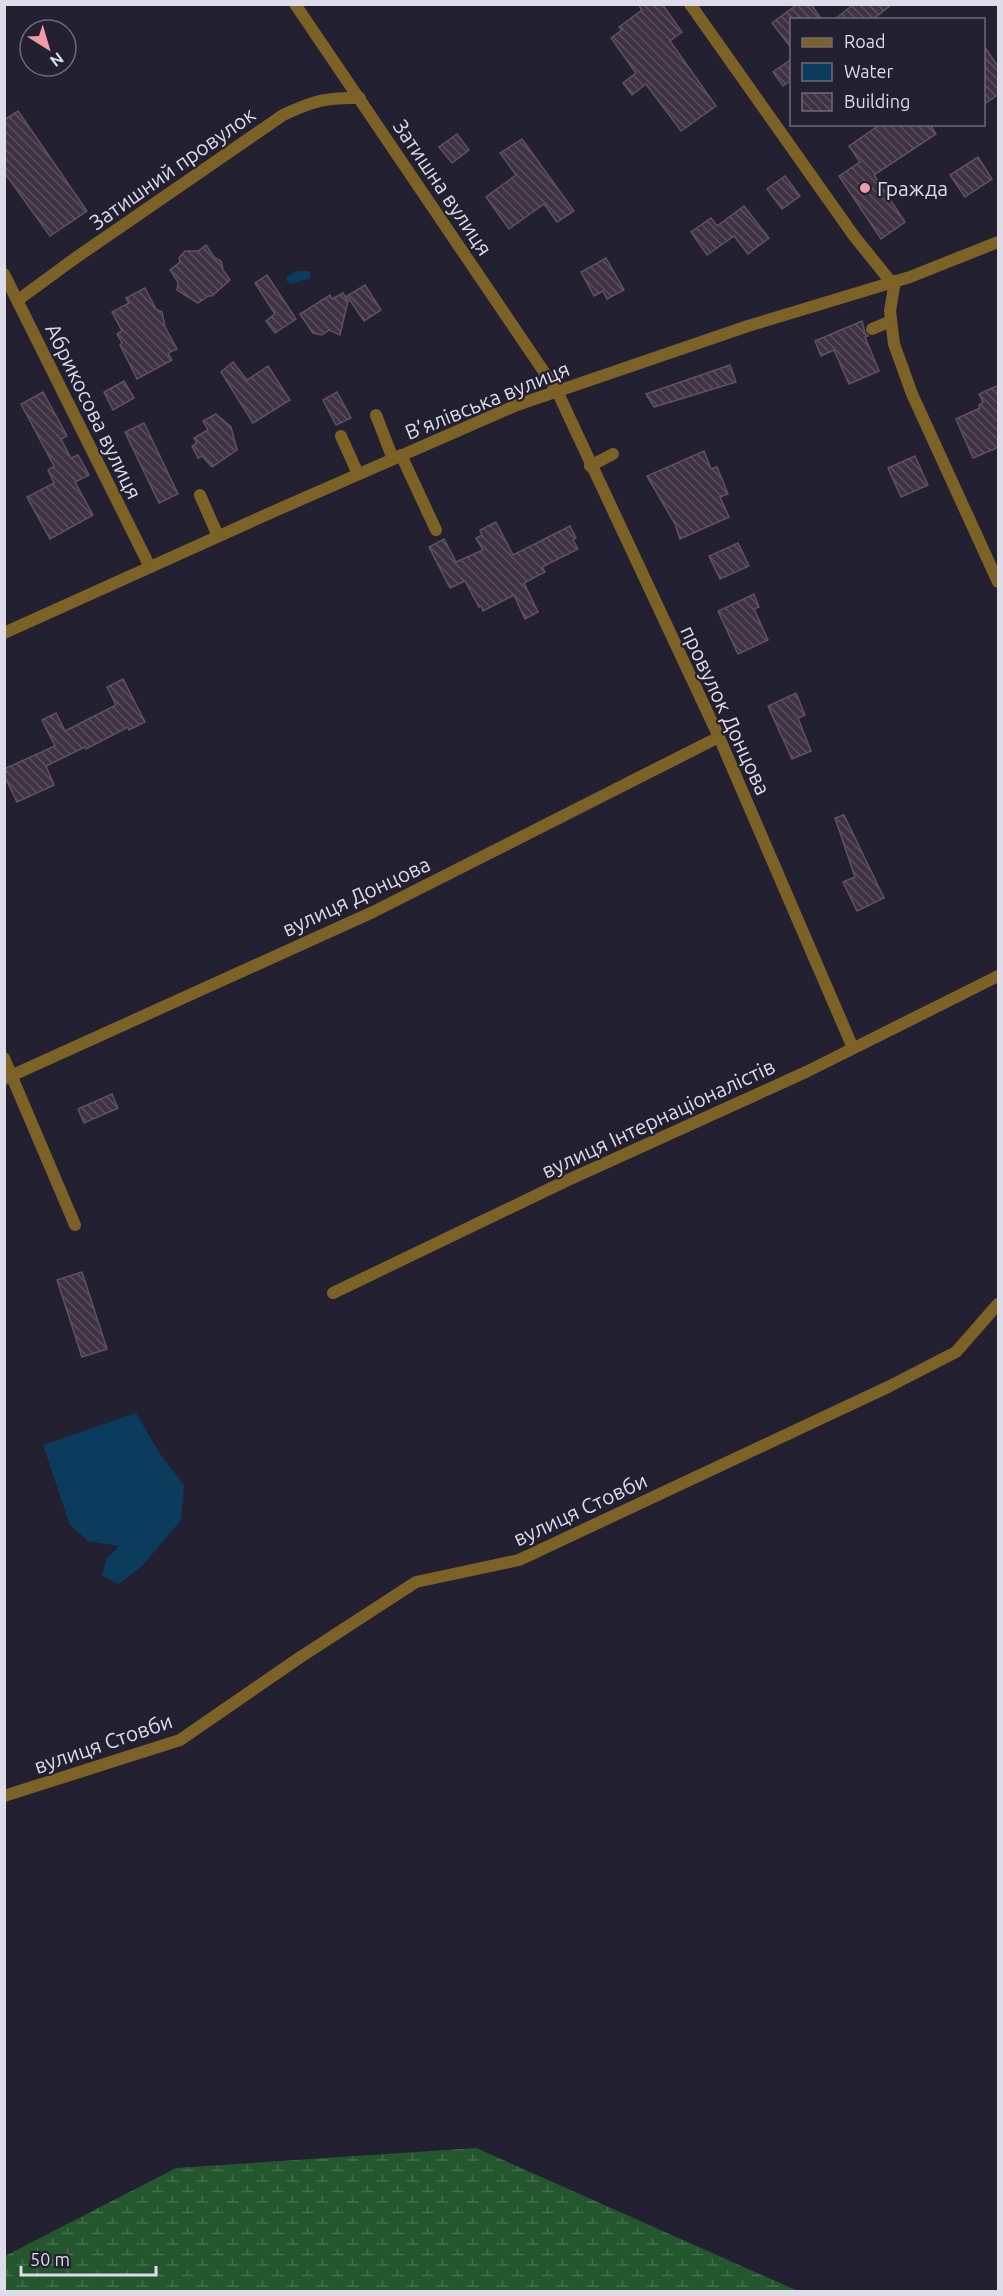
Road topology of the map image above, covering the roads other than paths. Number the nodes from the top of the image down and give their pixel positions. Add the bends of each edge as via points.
1 (295, 4) edge
2 (690, 4) edge
3 (360, 98) junction
4 (999, 242) edge
5 (4, 274) edge
6 (893, 281) junction
7 (18, 300) junction
8 (891, 321) junction
9 (872, 329) dead end
10 (557, 392) junction
11 (376, 415) dead end
12 (341, 436) dead end
13 (613, 454) dead end
14 (397, 457) junction
15 (590, 466) junction
16 (358, 474) junction
17 (200, 495) dead end
18 (436, 530) dead end
19 (218, 536) junction
20 (150, 567) junction
21 (999, 582) edge
22 (4, 633) edge
23 (719, 737) junction
24 (999, 976) edge
25 (853, 1048) junction
26 (4, 1058) edge
27 (8, 1077) edge
28 (75, 1225) dead end
29 (333, 1293) dead end
30 (999, 1304) edge
31 (4, 1796) edge

1 - 3 street, Затишна вулиця
2 - 6 street via 854,236
3 - 7 street, Затишний провулок via 318,100 283,116
3 - 10 street, Затишна вулиця
4 - 6 street, В’ялівська вулиця
5 - 7 street, Абрикосова вулиця
6 - 8 street
6 - 10 street, В’ялівська вулиця
7 - 20 street, Абрикосова вулиця
8 - 9 street
8 - 21 street via 913,410
10 - 14 street, В’ялівська вулиця via 517,405
10 - 15 street, провулок Донцова
11 - 14 street
12 - 16 street
13 - 15 street
14 - 16 street, В’ялівська вулиця
14 - 18 street
15 - 23 street, провулок Донцова
16 - 19 street, В’ялівська вулиця
17 - 19 street
19 - 20 street, В’ялівська вулиця
20 - 22 street, В’ялівська вулиця
23 - 25 street, провулок Донцова
23 - 27 street, вулиця Донцова via 373,912
24 - 25 street, вулиця Інтернаціоналістів
25 - 29 street, вулиця Інтернаціоналістів
26 - 27 street
27 - 28 street
30 - 31 street, вулиця Стовби via 956,1352 888,1387 519,1560 416,1582 180,1740

